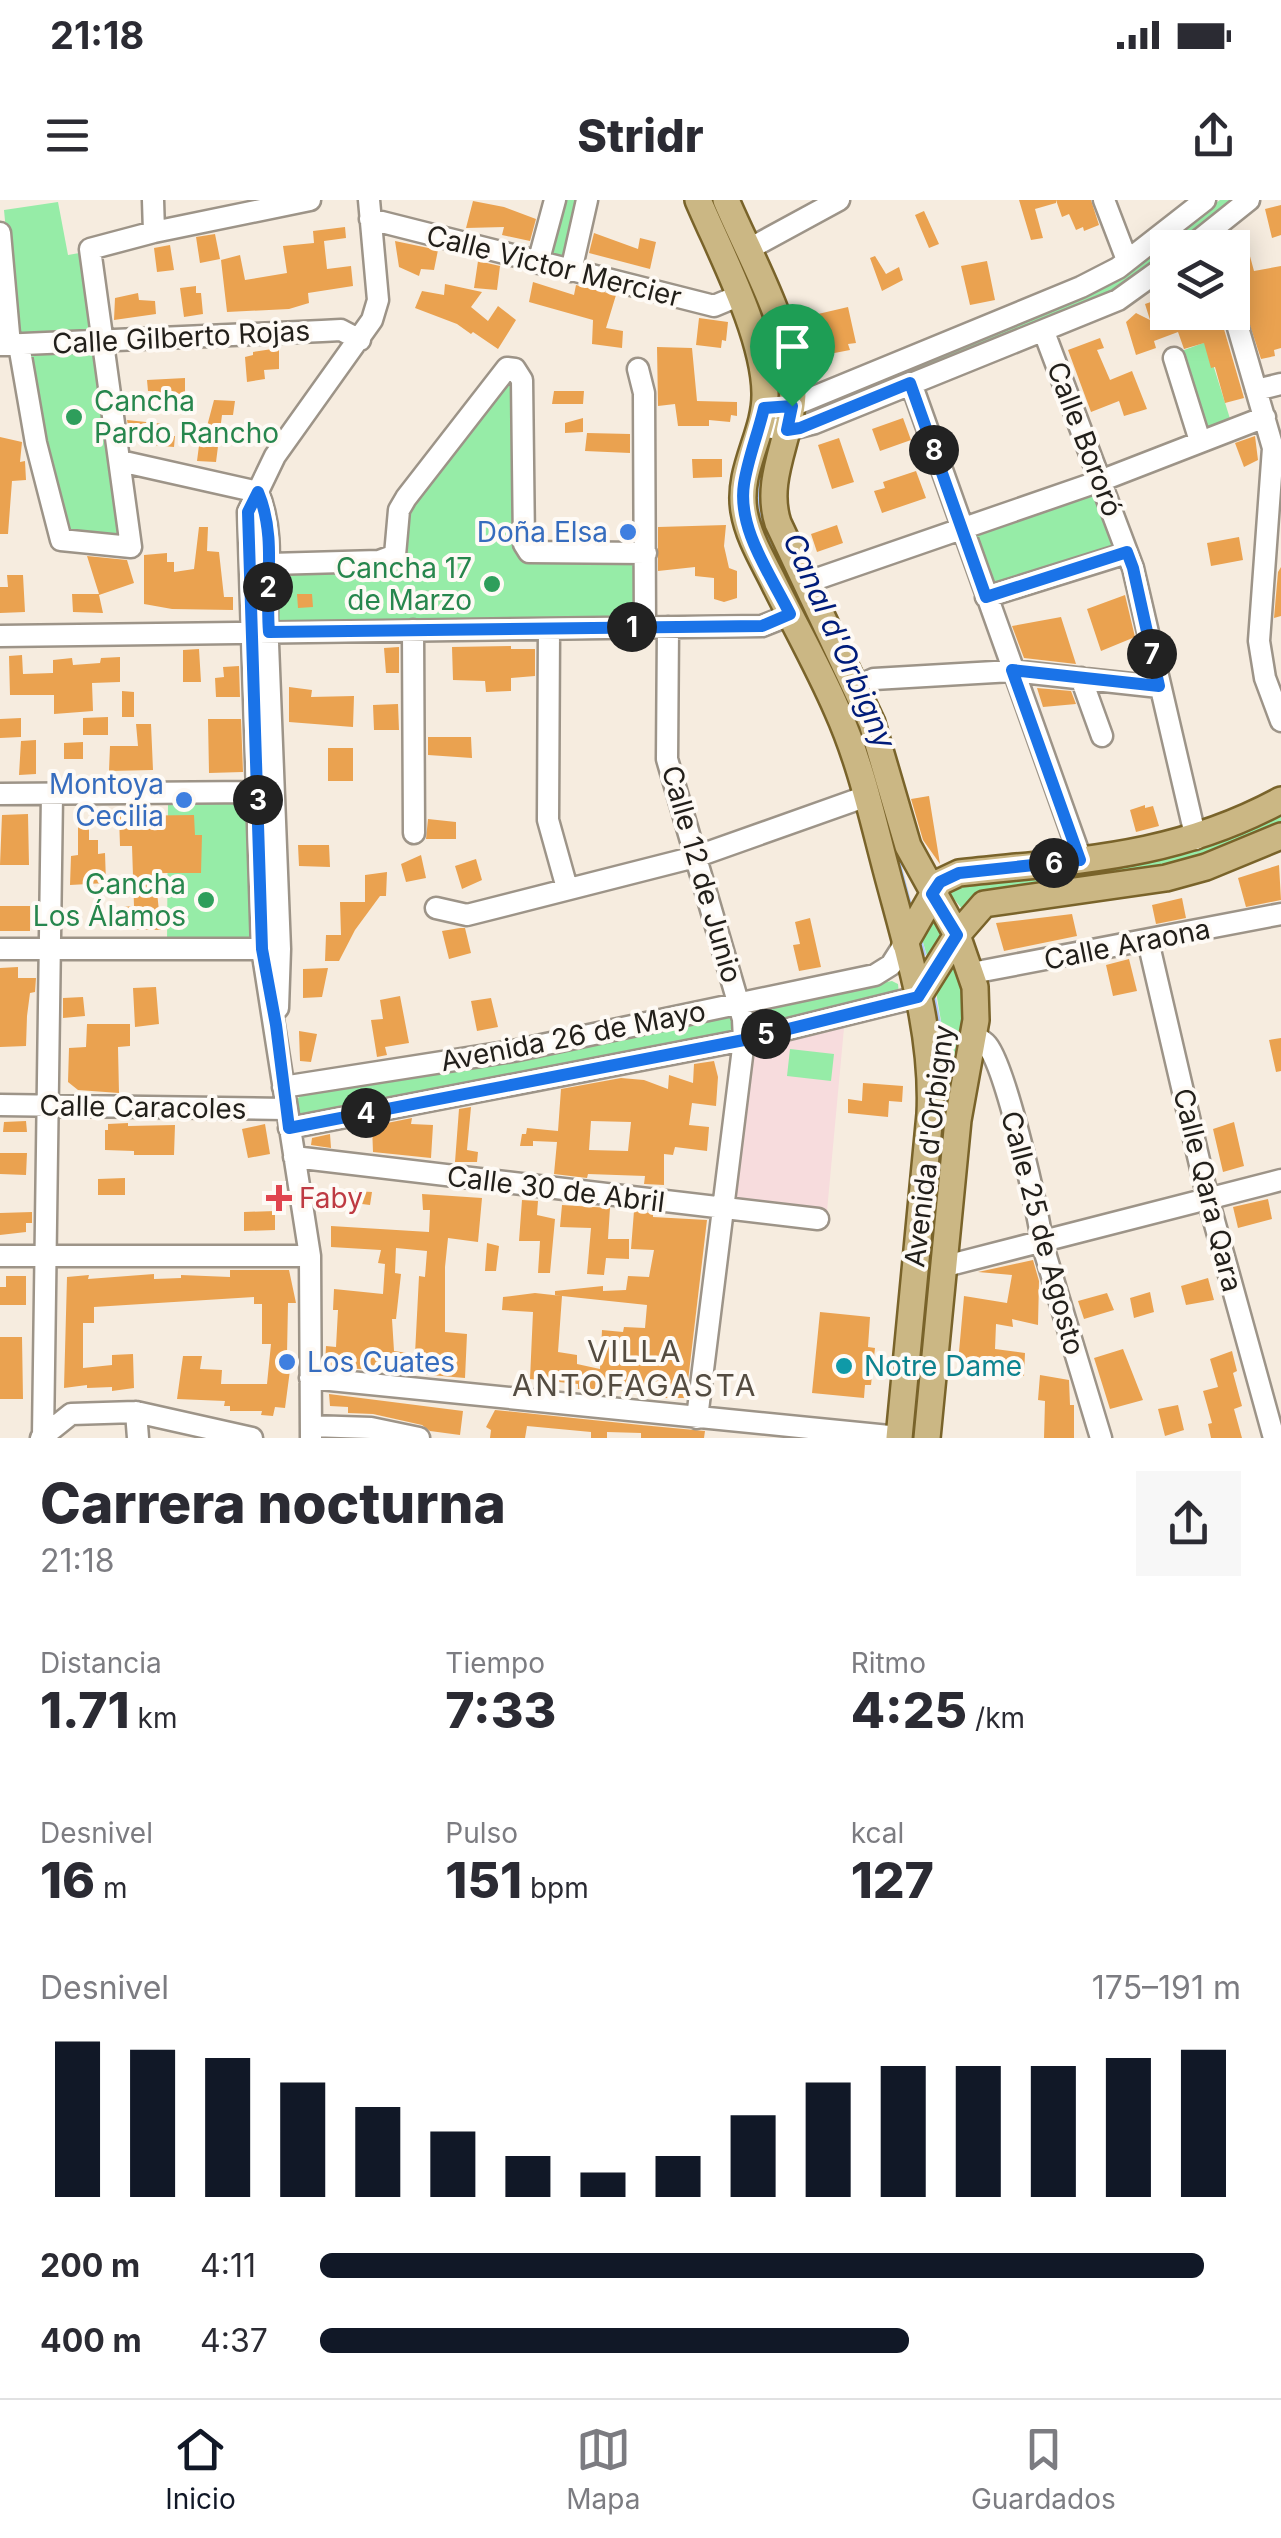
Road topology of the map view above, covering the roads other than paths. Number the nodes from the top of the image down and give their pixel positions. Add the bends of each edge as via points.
1 (153, 200) edge
2 (310, 200) edge
3 (555, 200) edge
4 (587, 200) edge
5 (698, 200) edge
6 (726, 200) edge
7 (840, 200) edge
8 (1104, 200) edge
9 (1205, 200) edge
10 (1249, 200) edge
11 (370, 209) edge
12 (1221, 230) edge
13 (0, 232) edge
14 (154, 232) junction
15 (747, 250) junction
16 (1127, 260) junction
17 (538, 264) junction
18 (571, 270) junction
19 (1150, 277) edge
20 (738, 296) junction
21 (1239, 330) edge
22 (1044, 332) junction
23 (104, 339) junction
24 (360, 340) junction
25 (10, 345) edge
26 (1174, 358) dead end
27 (638, 370) dead end
28 (910, 383) junction
29 (1281, 384) edge
30 (1256, 390) junction
31 (762, 417) junction
32 (1265, 417) junction
33 (790, 418) junction
34 (1200, 440) junction
35 (120, 460) junction
36 (1100, 481) junction
37 (258, 492) junction
38 (962, 528) junction
39 (646, 552) junction
40 (1127, 552) junction
41 (270, 564) junction
42 (1272, 570) edge
43 (805, 583) junction
44 (986, 597) junction
45 (790, 614) junction
46 (645, 627) junction
47 (668, 627) junction
48 (549, 629) junction
49 (413, 630) junction
50 (260, 633) junction
51 (0, 636) edge
52 (1012, 670) junction
53 (1081, 678) junction
54 (1159, 686) junction
55 (856, 687) junction
56 (1281, 721) edge
57 (1102, 736) dead end
58 (266, 792) junction
59 (0, 794) edge
60 (52, 794) junction
61 (866, 796) junction
62 (1281, 800) edge
63 (414, 833) dead end
64 (1281, 836) edge
65 (1196, 838) junction
66 (694, 857) junction
67 (1080, 860) junction
68 (567, 888) junction
69 (932, 894) junction
70 (436, 908) dead end
71 (1281, 914) edge
72 (957, 935) junction
73 (1148, 941) junction
74 (904, 943) junction
75 (0, 949) edge
76 (51, 949) junction
77 (271, 949) junction
78 (972, 973) junction
79 (918, 997) junction
80 (740, 1003) junction
81 (974, 1037) junction
82 (744, 1040) junction
83 (283, 1086) junction
84 (0, 1105) edge
85 (49, 1106) junction
86 (287, 1118) junction
87 (294, 1157) junction
88 (1281, 1180) edge
89 (1208, 1199) junction
90 (723, 1209) junction
91 (818, 1219) dead end
92 (1042, 1243) junction
93 (0, 1256) edge
94 (46, 1256) junction
95 (310, 1256) junction
96 (942, 1268) junction
97 (310, 1378) junction
98 (136, 1412) junction
99 (697, 1418) junction
100 (311, 1432) edge
101 (802, 1434) edge
102 (42, 1437) edge
103 (138, 1438) edge
104 (252, 1438) edge
105 (420, 1438) edge
106 (899, 1438) edge
107 (927, 1438) edge
108 (1101, 1438) edge
109 (1274, 1438) edge

1 - 14 street
2 - 14 street
3 - 17 street
4 - 18 street
5 - 20 main road, Avenida d'Orbigny
6 - 15 main road, Avenida d'Orbigny
7 - 15 street
8 - 16 street
9 - 16 street
10 - 12 street
11 - 17 street, Calle Victor Mercier
11 - 24 street via 378,300
13 - 25 street
14 - 23 street via 90,250
15 - 33 main road, Avenida d'Orbigny via 787,350
16 - 33 street
17 - 18 street, Calle Victor Mercier
18 - 20 street, Calle Victor Mercier via 714,306
19 - 22 street via 1118,300
20 - 31 main road, Avenida d'Orbigny via 764,376
21 - 30 street
22 - 28 street
22 - 36 street, Calle Bororó
23 - 24 street, Calle Gilberto Rojas via 341,330
23 - 25 street, Calle Gilberto Rojas
23 - 35 street
24 - 37 street via 275,456
25 - 35 street via 61,540 131,547
26 - 34 street
27 - 39 street
28 - 33 street via 816,423
28 - 38 street
29 - 30 street
30 - 32 street
31 - 33 street
31 - 45 main road, Avenida d'Orbigny via 745,476 744,510
32 - 34 street
32 - 42 street via 1273,448
33 - 43 main road, Avenida d'Orbigny via 772,507
34 - 36 street
35 - 37 street
36 - 38 street
36 - 40 street, Calle Bororó
37 - 41 street
37 - 50 street via 248,512
38 - 43 street
38 - 44 street
39 - 41 street via 529,552 522,380 507,368 406,498 395,555
39 - 46 street
40 - 44 street
40 - 54 street, Calle Bororó
41 - 50 street
42 - 56 street via 1259,641
43 - 55 main road, Avenida d'Orbigny
44 - 52 street
45 - 47 street via 762,626
45 - 61 main road, Avenida d'Orbigny via 836,708
46 - 47 street
46 - 48 street
47 - 66 street, Calle 12 de Junio via 667,759
48 - 49 street
48 - 68 street via 548,820
49 - 50 street
49 - 63 street
50 - 51 street
50 - 58 street
52 - 53 street
52 - 55 street via 874,679
52 - 67 street
53 - 54 street
53 - 57 street
54 - 65 street, Calle Bororó
55 - 69 main road, Avenida d'Orbigny via 908,846
58 - 60 street
58 - 77 street
59 - 60 street
60 - 76 street
61 - 66 street
61 - 74 main road, Avenida d'Orbigny
62 - 65 main road
64 - 72 main road via 1166,878 995,900 977,908
65 - 67 main road
66 - 68 street
66 - 80 street, Calle 12 de Junio
67 - 69 main road via 959,873
68 - 70 street via 467,914
69 - 72 main road, Avenida d'Orbigny
69 - 74 main road
71 - 73 street, Calle Araona
72 - 78 main road, Avenida d'Orbigny
72 - 79 main road
73 - 78 street, Calle Araona
73 - 89 street, Calle Qara Qara
74 - 79 main road, Avenida d'Orbigny
74 - 80 street, Avenida 26 de Mayo via 891,965 875,975
75 - 76 street
76 - 77 street
76 - 85 street
77 - 83 street
78 - 81 main road, Avenida d'Orbigny
79 - 82 street, Avenida 26 de Mayo
79 - 106 main road, Avenida d'Orbigny via 931,1090
80 - 82 street, Calle 12 de Junio
80 - 83 street, Avenida 26 de Mayo via 512,1052
81 - 92 street, Calle 25 de Agosto via 989,1048 1000,1075
81 - 96 main road, Avenida d'Orbigny
82 - 86 street, Avenida 26 de Mayo
82 - 90 street, Calle 12 de Junio
83 - 86 street
84 - 85 street, Calle Caracoles
85 - 86 street, Calle Caracoles
85 - 94 street
86 - 87 street
87 - 90 street, Calle 30 de Abril
87 - 95 street
88 - 89 street
89 - 92 street
89 - 109 street, Calle Qara Qara
90 - 91 street, Calle 30 de Abril
90 - 99 street, Calle 12 de Junio
92 - 96 street
92 - 108 street, Calle 25 de Agosto
93 - 94 street
94 - 95 street
94 - 102 street
95 - 97 street
96 - 107 main road, Avenida d'Orbigny
97 - 99 street
97 - 100 street
98 - 102 street via 71,1414
98 - 103 street
98 - 104 street
99 - 101 street
100 - 105 street via 371,1428
101 - 106 street

